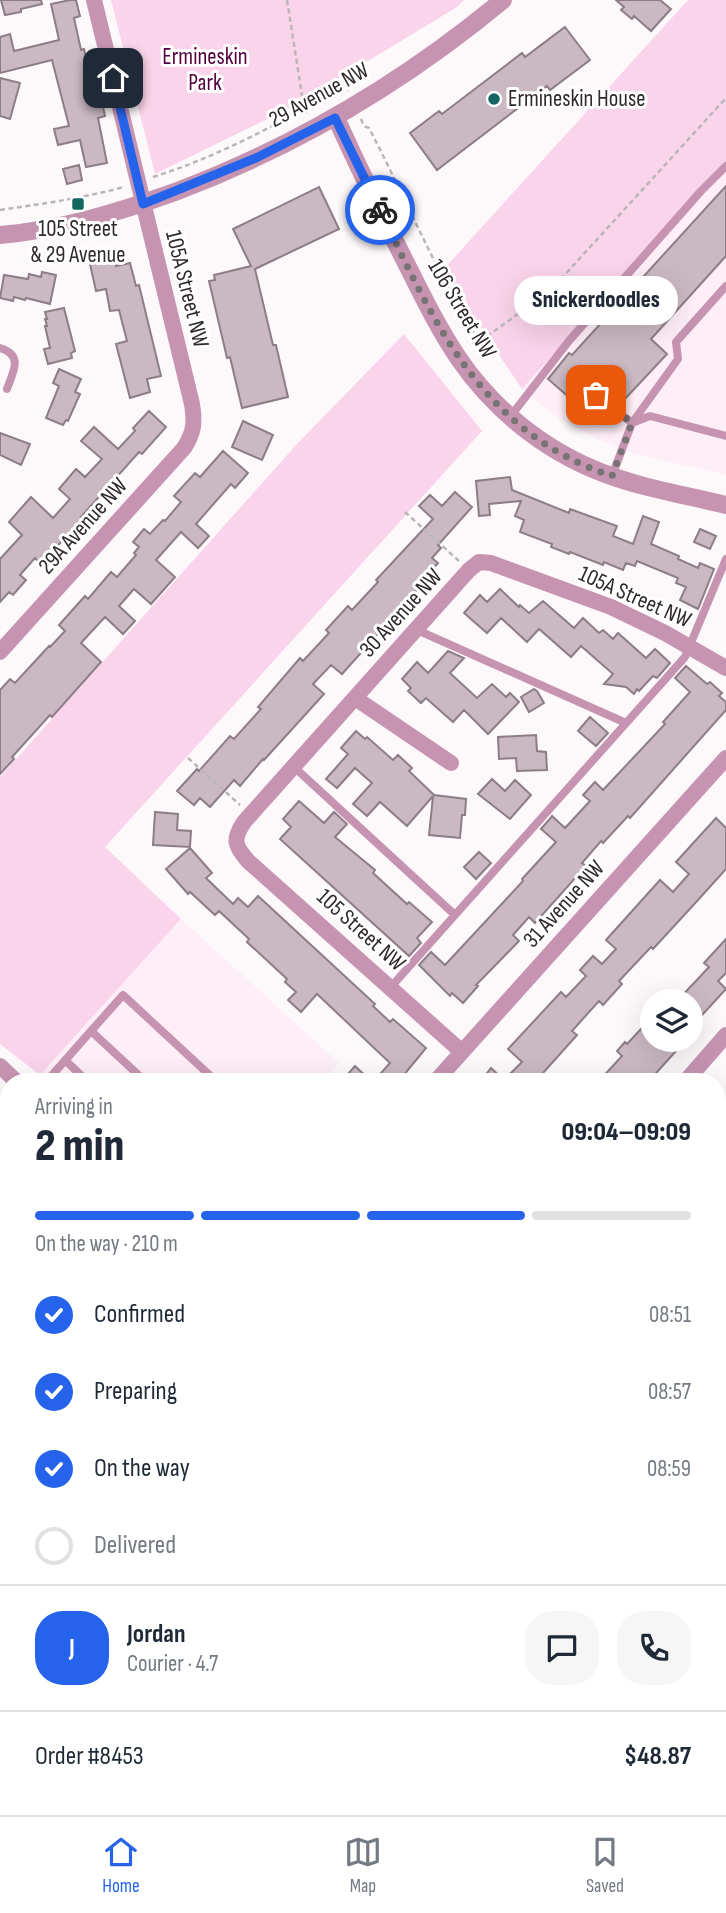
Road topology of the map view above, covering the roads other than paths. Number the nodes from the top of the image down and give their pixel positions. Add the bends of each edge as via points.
1 (94, 0) edge
2 (503, 0) edge
3 (335, 118) junction
4 (726, 166) edge
5 (143, 204) junction
6 (0, 235) edge
7 (726, 286) edge
8 (0, 348) edge
9 (583, 384) dead end
10 (7, 389) dead end
11 (510, 416) junction
12 (632, 423) junction
13 (194, 426) joint
14 (726, 436) edge
15 (612, 476) junction
16 (726, 505) edge
17 (726, 559) edge
18 (476, 566) joint
19 (417, 630) junction
20 (690, 647) junction
21 (0, 652) edge
22 (726, 668) edge
23 (355, 698) junction
24 (626, 723) junction
25 (726, 758) edge
26 (451, 763) dead end
27 (294, 767) junction
28 (235, 838) joint
29 (455, 915) junction
30 (390, 988) junction
31 (91, 1031) junction
32 (726, 1035) edge
33 (462, 1052) junction
34 (65, 1060) junction
35 (54, 1073) edge
36 (79, 1073) edge
37 (136, 1073) edge
38 (207, 1073) edge
39 (444, 1073) edge
40 (693, 1073) edge

1 - 5 street, 105A Street NW
2 - 3 street, 29 Avenue NW via 435,53
3 - 5 street, 29 Avenue NW via 256,158
3 - 11 street, 106 Street NW via 442,333 461,362
4 - 11 lane via 568,342 557,362
5 - 6 street via 77,222
5 - 13 street, 105A Street NW
7 - 12 lane via 676,342 678,359
8 - 10 lane via 8,350 16,366
9 - 12 lane
11 - 15 street, 106 Street NW via 561,452
12 - 14 lane via 650,416
12 - 15 lane
13 - 21 street, 29A Avenue NW via 184,448
15 - 16 street, 106 Street NW
17 - 20 lane
18 - 19 street, 30 Avenue NW
18 - 20 street, 105A Street NW via 501,566 611,607
19 - 23 street, 30 Avenue NW
19 - 24 lane
20 - 22 street, 105A Street NW
20 - 24 lane
23 - 26 street
23 - 27 street, 30 Avenue NW
24 - 29 lane
25 - 33 street, 31 Avenue NW
27 - 28 street, 30 Avenue NW via 250,814
27 - 29 lane
28 - 30 street, 105 Street NW via 248,861
29 - 30 lane
30 - 33 street, 105 Street NW
31 - 34 lane
31 - 37 lane
31 - 38 lane via 123,995
32 - 40 street
33 - 39 street, 31 Avenue NW
34 - 35 lane
34 - 36 lane

